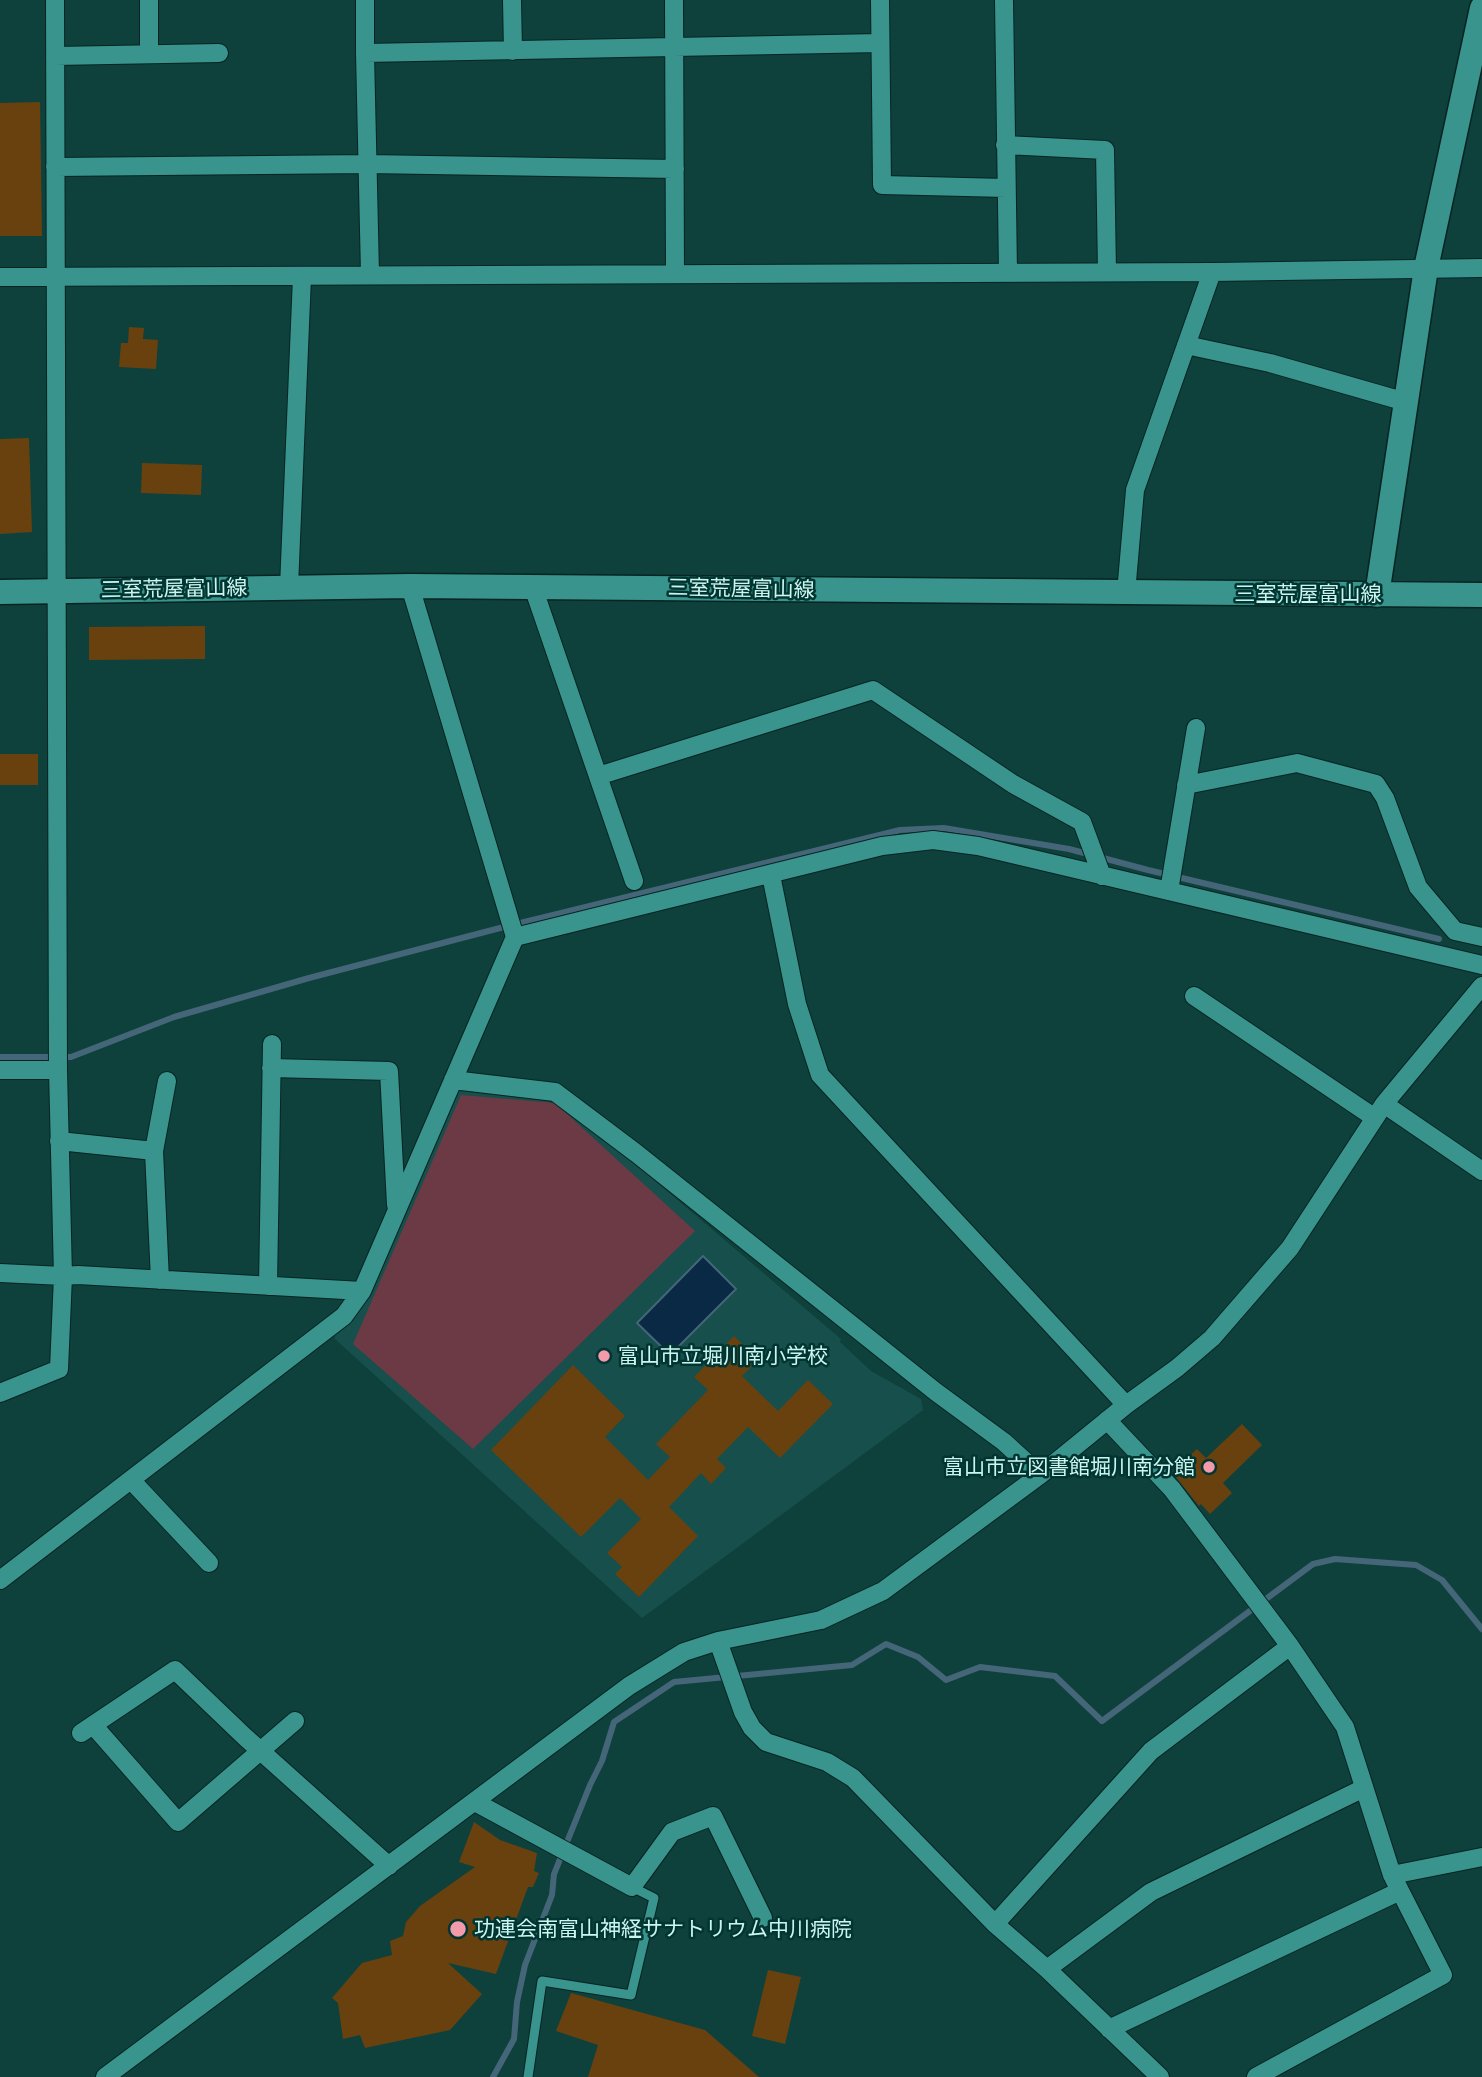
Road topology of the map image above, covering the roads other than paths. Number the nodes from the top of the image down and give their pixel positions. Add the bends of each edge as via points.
1 (55, 0) edge
2 (149, 0) edge
3 (365, 0) edge
4 (512, 0) edge
5 (674, 0) edge
6 (880, 0) edge
7 (1004, 0) edge
8 (1480, 15) edge
9 (880, 43) junction
10 (675, 49) junction
11 (513, 51) junction
12 (219, 53) dead end
13 (365, 53) junction
14 (149, 54) junction
15 (55, 57) junction
16 (1005, 145) junction
17 (368, 164) junction
18 (55, 167) junction
19 (675, 169) junction
20 (1006, 188) junction
21 (1426, 268) junction
22 (1482, 268) edge
23 (1008, 272) junction
24 (1108, 272) junction
25 (1212, 272) junction
26 (370, 274) junction
27 (675, 274) junction
28 (55, 276) junction
29 (302, 276) junction
30 (0, 277) edge
31 (1186, 345) junction
32 (1406, 402) junction
33 (410, 586) junction
34 (289, 587) junction
35 (533, 587) junction
36 (57, 591) junction
37 (0, 592) edge
38 (1126, 593) junction
39 (1377, 595) junction
40 (1482, 595) edge
41 (1196, 728) dead end
42 (598, 776) junction
43 (1186, 785) junction
44 (771, 875) junction
45 (1102, 876) junction
46 (634, 881) dead end
47 (1168, 891) junction
48 (515, 937) junction
49 (1482, 937) edge
50 (1482, 965) edge
51 (1482, 986) edge
52 (1195, 996) dead end
53 (271, 1044) dead end
54 (271, 1068) junction
55 (0, 1070) edge
56 (58, 1070) junction
57 (453, 1080) junction
58 (167, 1081) dead end
59 (1380, 1111) junction
60 (60, 1141) junction
61 (154, 1151) junction
62 (1482, 1171) edge
63 (397, 1212) junction
64 (0, 1273) edge
65 (62, 1276) junction
66 (160, 1280) junction
67 (268, 1286) junction
68 (362, 1291) junction
69 (0, 1393) edge
70 (1126, 1405) junction
71 (1107, 1420) junction
72 (1040, 1475) junction
73 (131, 1480) junction
74 (209, 1563) dead end
75 (0, 1580) edge
76 (718, 1641) junction
77 (1290, 1646) junction
78 (295, 1721) dead end
79 (259, 1750) junction
80 (1364, 1788) junction
81 (475, 1802) junction
82 (1482, 1857) edge
83 (389, 1866) junction
84 (1396, 1883) junction
85 (632, 1887) junction
86 (763, 1918) dead end
87 (995, 1924) junction
88 (1046, 1969) junction
89 (1110, 2029) junction
90 (105, 2077) edge
91 (528, 2077) edge
92 (1160, 2077) edge
93 (1256, 2077) edge

1 - 15 street
2 - 14 street
3 - 13 street
4 - 11 street
5 - 10 street
6 - 9 street
7 - 16 street
8 - 21 main road
9 - 10 street
9 - 20 street via 882,185
10 - 11 street
10 - 19 street
11 - 13 street
12 - 14 street
13 - 17 street
14 - 15 street
15 - 18 street
16 - 20 street
16 - 24 street via 1105,150
17 - 18 street
17 - 19 street
17 - 26 street
18 - 28 street
19 - 27 street
20 - 23 street
21 - 22 street
21 - 25 street
21 - 32 main road
23 - 24 street
23 - 27 street
24 - 25 street
25 - 31 street
26 - 27 street
26 - 29 street
28 - 29 street
28 - 30 street
28 - 36 street
29 - 34 street
31 - 32 street via 1270,363
31 - 38 street via 1135,490
32 - 39 main road
33 - 34 main road, 三室荒屋富山線
33 - 35 main road, 三室荒屋富山線
33 - 48 street
34 - 36 main road, 三室荒屋富山線
35 - 38 main road, 三室荒屋富山線
35 - 42 street
36 - 37 main road, 三室荒屋富山線
36 - 56 street
38 - 39 main road, 三室荒屋富山線
39 - 40 main road, 三室荒屋富山線
41 - 43 street
42 - 45 street via 873,690 1013,784 1082,822
42 - 46 street
43 - 47 street
43 - 49 street via 1297,763 1376,784 1418,887 1455,931
44 - 45 street via 882,846 933,840 978,846
44 - 48 street
44 - 70 street via 797,1004 820,1075
45 - 47 street
47 - 50 street
48 - 57 street
51 - 59 street
52 - 59 street
53 - 54 street
54 - 63 street via 389,1071
54 - 67 street
55 - 56 street
56 - 60 street
57 - 63 street
57 - 72 street via 555,1092 1004,1442
58 - 61 street
59 - 62 street
59 - 70 street via 1282,1258 1212,1338
60 - 61 street
60 - 65 street
61 - 66 street
63 - 68 street
64 - 65 street
65 - 66 street
65 - 69 street via 59,1369
66 - 67 street
67 - 68 street
68 - 73 street via 344,1316
70 - 71 street
71 - 72 street
71 - 77 street via 1172,1489
72 - 76 street via 883,1591 821,1620
73 - 74 street
73 - 75 street
76 - 81 street via 684,1652 629,1686
76 - 87 street via 752,1728 766,1742 827,1762 853,1778
77 - 80 street via 1345,1727
77 - 87 street via 1151,1751
78 - 79 street
79 - 79 street via 175,1670 87,1729 178,1822
79 - 83 street
80 - 84 street
80 - 88 street via 1151,1892
81 - 83 street
81 - 85 street
82 - 84 street
83 - 90 street
84 - 89 street
84 - 93 street via 1443,1975
85 - 86 street via 672,1832 713,1816
85 - 91 lane via 654,1898 631,1995 542,1981
87 - 88 street
88 - 89 street
89 - 92 street

